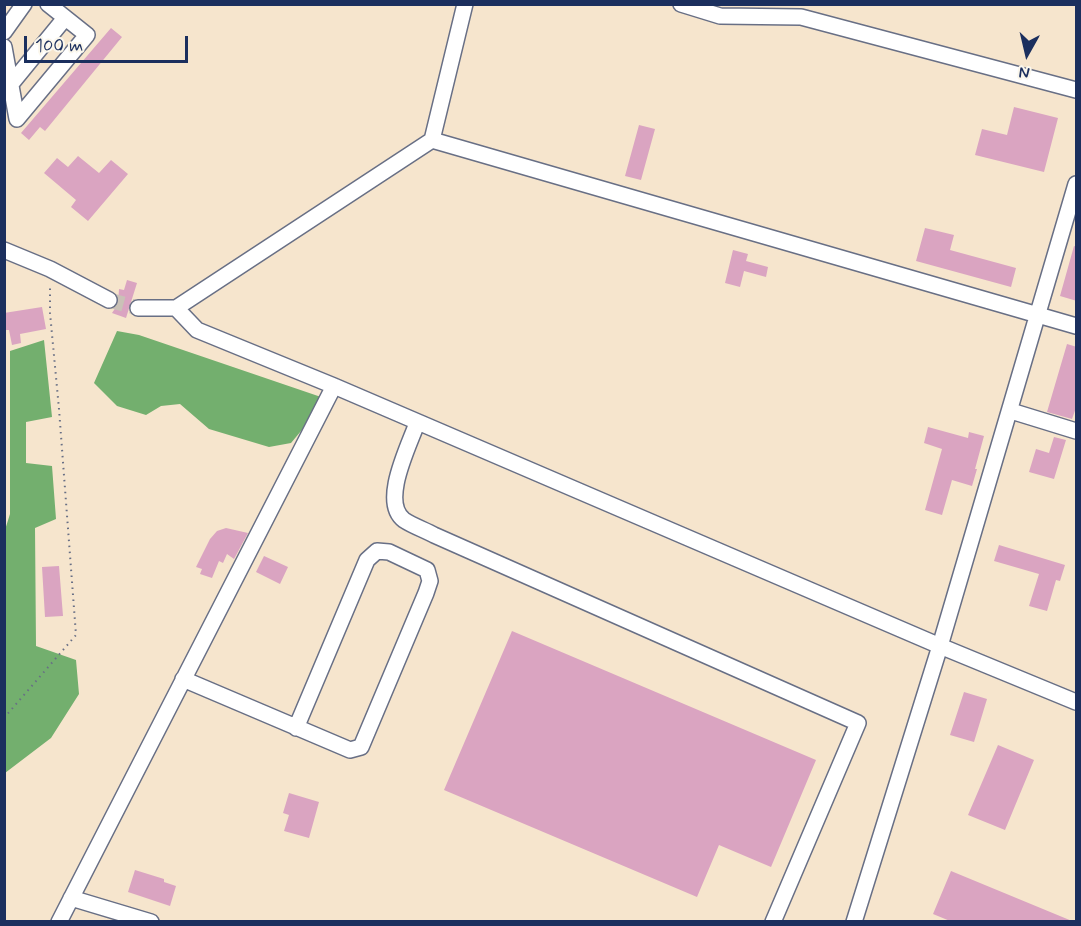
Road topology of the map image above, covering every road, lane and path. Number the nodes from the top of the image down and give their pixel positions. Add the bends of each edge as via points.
1 (24, 4) edge
2 (48, 4) edge
3 (465, 4) edge
4 (681, 4) edge
5 (65, 18) junction
6 (4, 32) edge
7 (4, 47) edge
8 (11, 84) junction
9 (1077, 90) edge
10 (432, 140) junction
11 (1077, 184) edge
12 (4, 250) edge
13 (50, 269) junction
14 (103, 297) tunnel mouth
15 (138, 308) tunnel mouth
16 (176, 308) junction
17 (1039, 315) junction
18 (1077, 326) edge
19 (334, 386) junction
20 (1011, 411) junction
21 (417, 423) junction
22 (1077, 431) edge
23 (940, 646) junction
24 (183, 679) junction
25 (1077, 702) edge
26 (4, 718) edge
27 (296, 728) junction
28 (71, 898) junction
29 (58, 921) edge
30 (151, 921) edge
31 (773, 921) edge
32 (854, 921) edge

1 - 6 street
2 - 5 street
3 - 10 street
4 - 9 street via 720,16 801,17
5 - 8 street
5 - 8 street via 87,35 18,119
7 - 8 street
10 - 16 street
10 - 17 street
11 - 17 street
12 - 13 street
13 - 14 street
13 - 26 path via 50,313 76,635
15 - 16 street
16 - 19 street via 197,330
17 - 18 street
17 - 20 street
19 - 21 street
19 - 24 street
20 - 22 street
20 - 23 street
21 - 23 street
21 - 31 street via 394,489 395,506 403,519 858,723
23 - 25 street
23 - 32 street
24 - 27 street
24 - 28 street
27 - 27 street via 350,750 361,747 426,594 427,570 389,552 377,551 367,560
28 - 29 street
28 - 30 street

